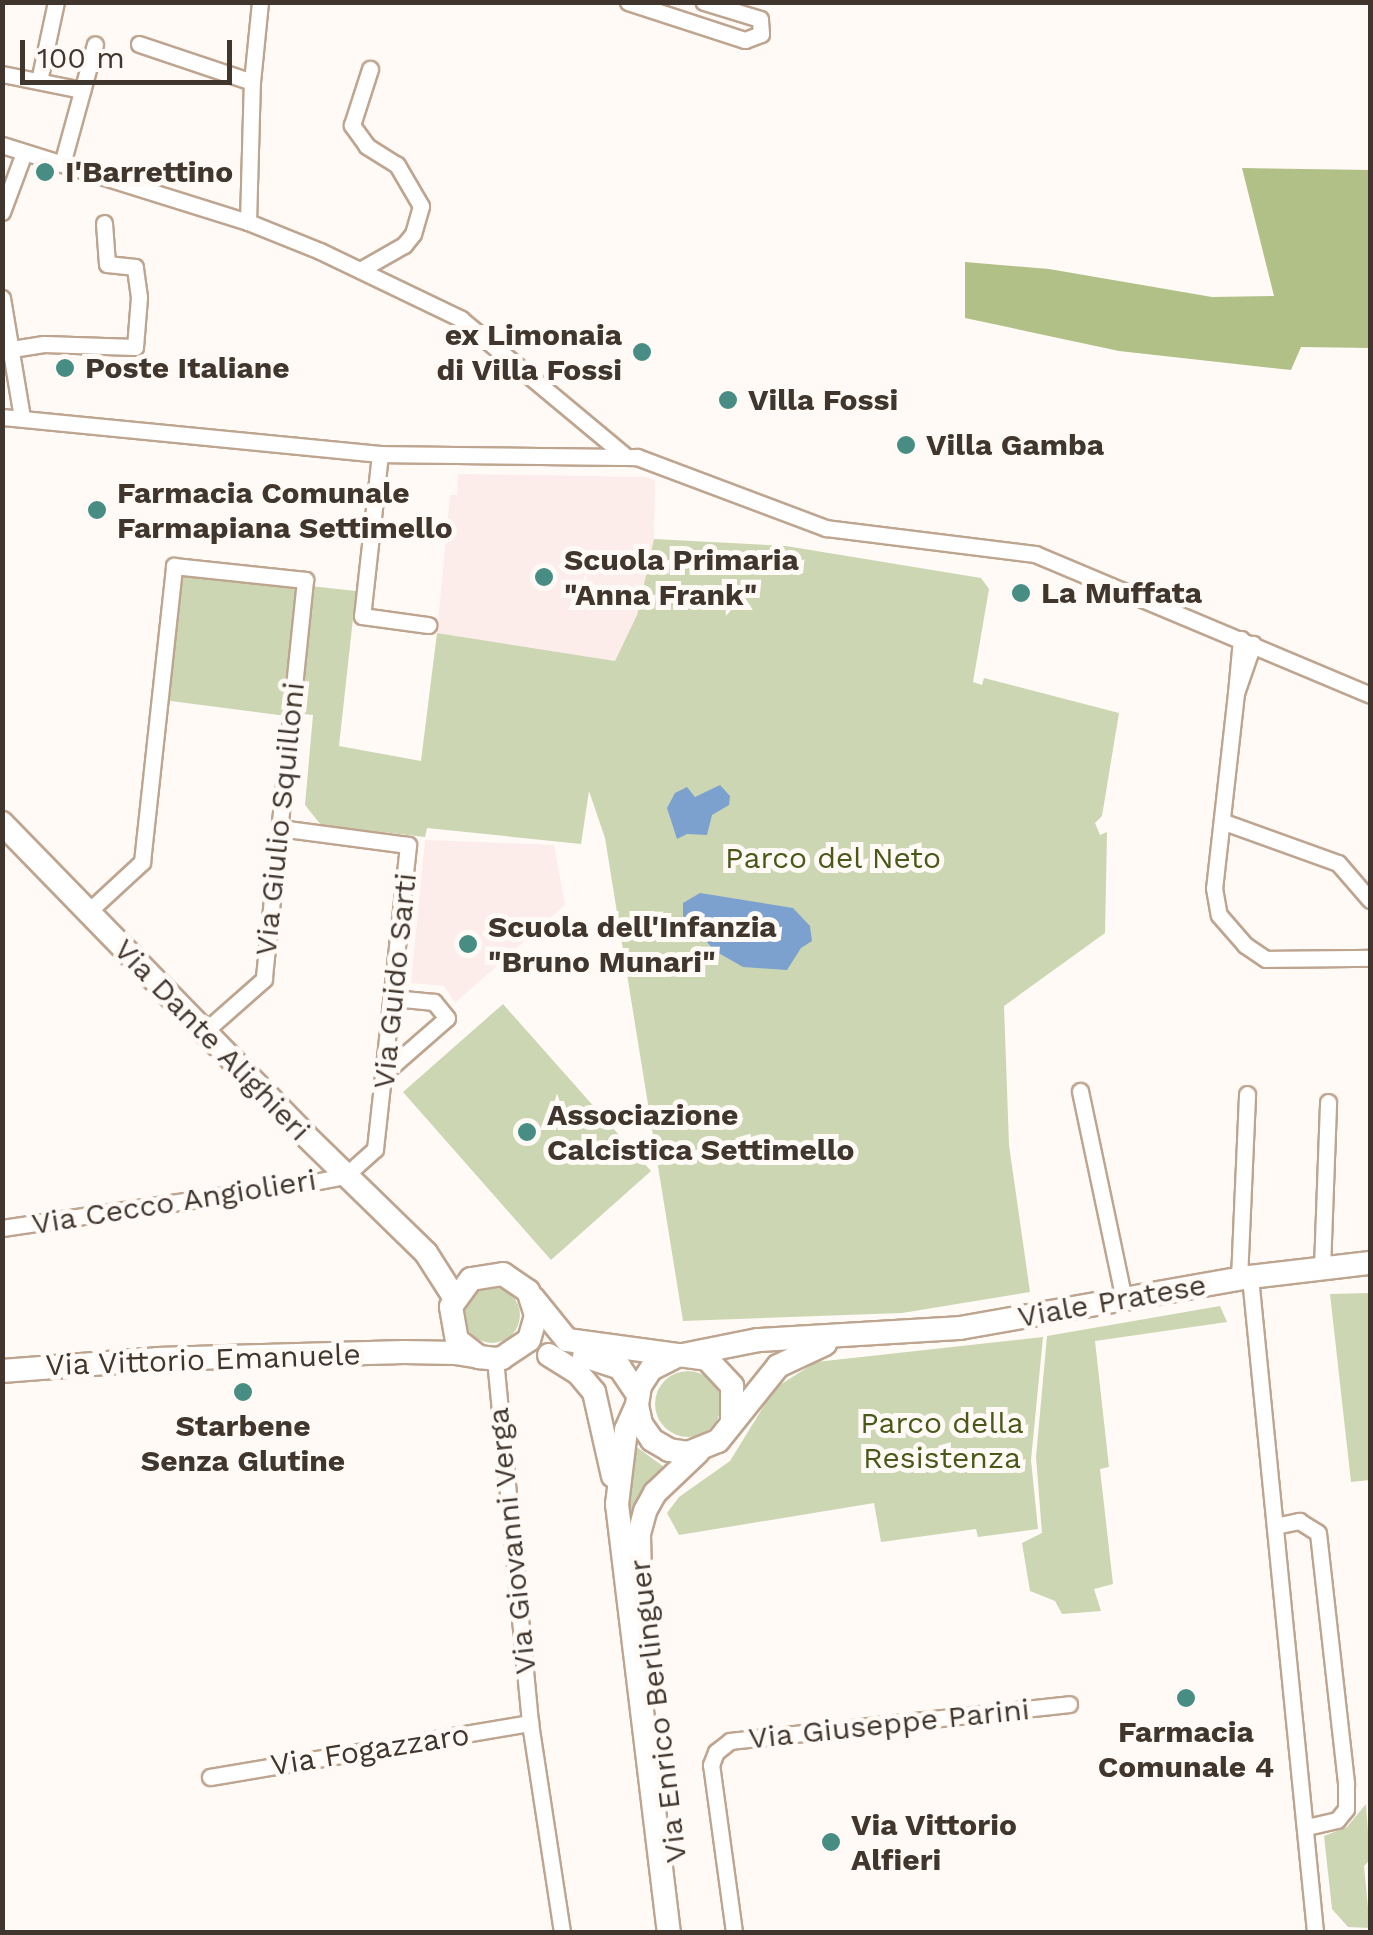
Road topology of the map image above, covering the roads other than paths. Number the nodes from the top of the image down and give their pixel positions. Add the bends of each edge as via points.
1 (56, 2) edge
2 (260, 2) edge
3 (628, 2) edge
4 (704, 2) edge
5 (95, 44) dead end
6 (138, 44) dead end
7 (370, 69) dead end
8 (2, 74) edge
9 (40, 82) junction
10 (252, 82) junction
11 (82, 90) junction
12 (2, 145) edge
13 (24, 153) junction
14 (62, 164) junction
15 (2, 212) edge
16 (104, 222) dead end
17 (248, 222) junction
18 (360, 270) junction
19 (2, 298) edge
20 (12, 349) junction
21 (2, 417) edge
22 (22, 418) junction
23 (380, 454) junction
24 (624, 455) junction
25 (428, 626) dead end
26 (1247, 642) junction
27 (1370, 695) edge
28 (1224, 822) junction
29 (2, 823) edge
30 (279, 828) junction
31 (1370, 900) edge
32 (88, 912) junction
33 (1370, 958) edge
34 (394, 998) junction
35 (204, 1032) junction
36 (385, 1072) junction
37 (1080, 1091) dead end
38 (1247, 1094) dead end
39 (1328, 1102) dead end
40 (345, 1176) junction
41 (2, 1228) edge
42 (426, 1253) junction
43 (1370, 1263) edge
44 (1322, 1268) junction
45 (482, 1274) junction
46 (1245, 1278) junction
47 (528, 1291) junction
48 (1124, 1299) junction
49 (452, 1307) junction
50 (853, 1338) junction
51 (404, 1352) junction
52 (548, 1355) junction
53 (681, 1355) junction
54 (495, 1357) junction
55 (2, 1371) edge
56 (637, 1400) junction
57 (732, 1422) junction
58 (698, 1452) junction
59 (618, 1504) junction
60 (1275, 1526) junction
61 (1068, 1704) dead end
62 (530, 1724) junction
63 (210, 1777) dead end
64 (1307, 1826) junction
65 (562, 1932) edge
66 (669, 1932) edge
67 (684, 1932) edge
68 (734, 1932) edge
69 (1316, 1932) edge

1 - 9 street
2 - 10 street
3 - 4 street via 745,40 761,34 760,20
5 - 11 street
6 - 10 street
7 - 18 street via 352,125 366,146 396,165 422,206 404,244
8 - 9 street
9 - 11 street
10 - 17 street
11 - 14 street
12 - 13 street
13 - 14 street
13 - 15 street
14 - 17 street
16 - 20 street via 107,264 135,268 135,346
17 - 18 street
18 - 24 street via 461,319
19 - 20 street
20 - 22 street
21 - 22 street
22 - 23 street
23 - 24 street
23 - 25 street via 362,616
24 - 26 street via 826,528 1035,554
26 - 27 street
26 - 28 street
28 - 31 street via 1338,863
28 - 33 street via 1216,907 1244,945 1280,962
29 - 32 main road, Via Dante Alighieri
30 - 32 street, Via Giulio Squilloni via 305,580 174,566 142,862
30 - 34 street, Via Guido Sarti via 408,844
30 - 35 street, Via Giulio Squilloni via 264,978
32 - 35 main road, Via Dante Alighieri
34 - 36 street, Via Guido Sarti
34 - 36 street via 434,1002 446,1018
35 - 40 main road, Via Dante Alighieri
36 - 40 street, Via Guido Sarti via 378,1144
37 - 48 street
38 - 46 street
39 - 44 street
40 - 41 street, Via Cecco Angiolieri
40 - 42 main road, Via Dante Alighieri
42 - 45 main road, Via Dante Alighieri
42 - 49 main road, Via Dante Alighieri
43 - 44 main road, Viale Pratese
44 - 46 main road, Viale Pratese
45 - 47 main road via 513,1278
45 - 49 main road, Via Vittorio Emanuele
46 - 48 main road, Viale Pratese
46 - 60 street
47 - 53 main road, Viale Pratese via 567,1340
47 - 54 main road via 534,1328 521,1349
48 - 50 main road, Viale Pratese via 960,1328
49 - 51 main road, Via Vittorio Emanuele via 427,1341
49 - 54 main road via 457,1340
50 - 53 main road, Viale Pratese via 758,1340
50 - 57 main road, Viale Pratese via 778,1366
51 - 54 main road, Via Vittorio Emanuele
51 - 55 main road, Via Vittorio Emanuele via 156,1358
52 - 54 main road
52 - 56 main road via 611,1362 625,1372
52 - 59 main road, Via Enrico Berlinguer via 578,1372 600,1405
53 - 56 main road, Viale Pratese via 651,1369
53 - 57 main road, Viale Pratese via 708,1359 726,1375 735,1398
54 - 62 street, Via Giovanni Verga
56 - 58 main road via 652,1440 669,1450
56 - 59 main road, Via Enrico Berlinguer via 626,1430
57 - 58 main road, Viale Pratese
58 - 67 main road, Via Enrico Berlinguer via 656,1493 638,1547
59 - 66 main road, Via Enrico Berlinguer
60 - 64 street
60 - 64 street via 1300,1520 1318,1534 1346,1784 1346,1808 1337,1820
61 - 68 street, Via Giuseppe Parini via 730,1741 712,1766
62 - 63 street, Via Fogazzaro
62 - 65 street, Via Giovanni Verga
64 - 69 street

